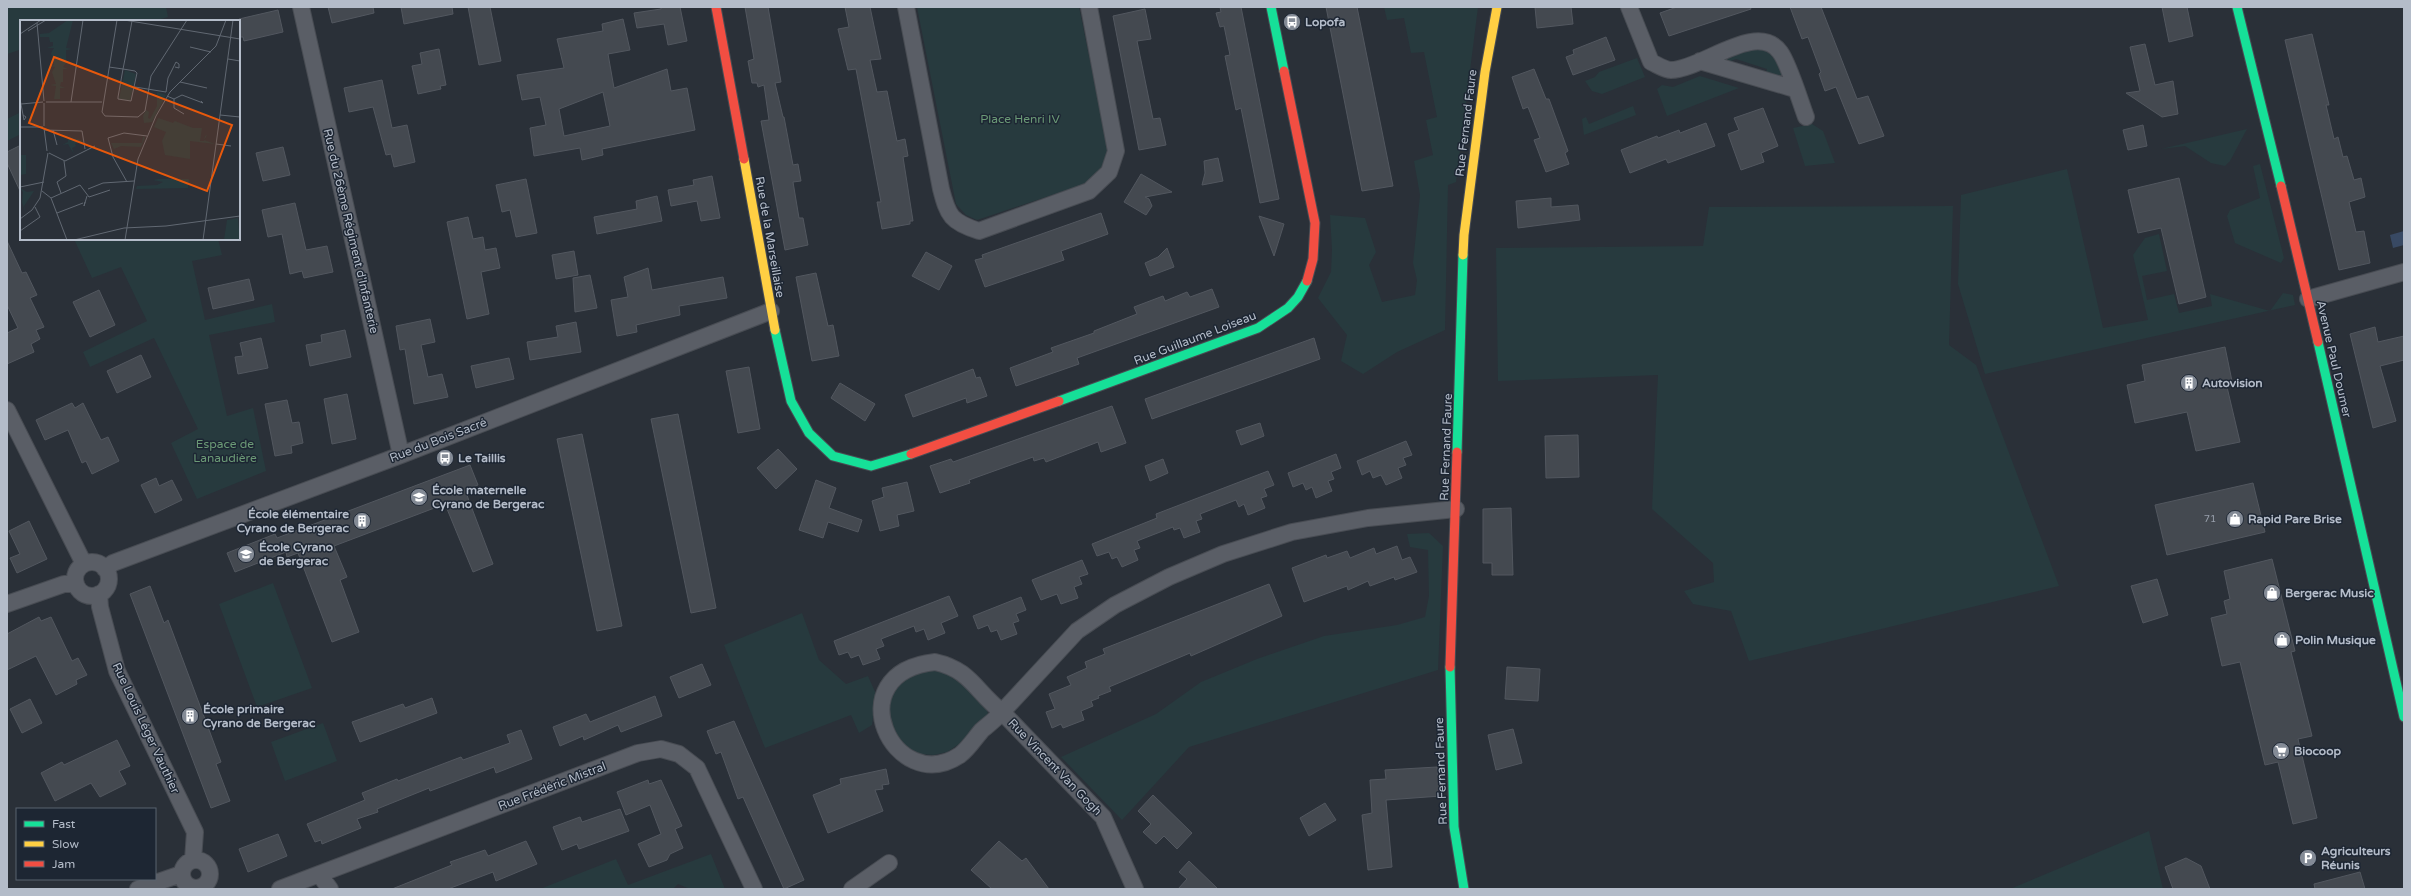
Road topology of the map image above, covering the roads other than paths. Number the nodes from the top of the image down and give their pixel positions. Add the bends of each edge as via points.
1 (301, 7) edge
2 (716, 7) edge
3 (906, 7) edge
4 (1089, 7) edge
5 (1270, 7) edge
6 (1497, 7) edge
7 (1630, 7) edge
8 (2237, 7) edge
9 (1700, 61) junction
10 (1795, 89) junction
11 (1806, 117) dead end
12 (2404, 272) edge
13 (2308, 299) junction
14 (771, 311) junction
15 (7, 410) edge
16 (400, 455) junction
17 (833, 456) joint
18 (1456, 509) junction
19 (84, 564) junction
20 (105, 569) junction
21 (76, 584) junction
22 (99, 594) junction
23 (7, 604) edge
24 (1002, 712) junction
25 (2404, 717) edge
26 (193, 860) junction
27 (889, 863) dead end
28 (181, 874) junction
29 (319, 874) junction
30 (214, 885) edge
31 (138, 889) edge
32 (280, 889) edge
33 (330, 889) edge
34 (754, 889) edge
35 (852, 889) edge
36 (1135, 889) edge
37 (1464, 889) edge

1 - 16 street, Rue du 26ème Régiment d'Infanterie
2 - 14 street, Rue de la Marseillaise
3 - 4 street via 947,213 960,225 979,231 1089,191 1109,172 1116,151
5 - 17 street, Rue Guillaume Loiseau via 1315,223 1315,258 1307,285 1283,314 1258,328 907,456 871,466
6 - 18 street, Rue Fernand Faure via 1485,72 1464,235
7 - 9 street via 1651,62 1670,70
8 - 13 street, Avenue Paul Doumer
9 - 10 street
9 - 10 street via 1754,39 1768,42 1780,52
10 - 11 street
12 - 13 street
13 - 25 street, Avenue Paul Doumer
14 - 16 street, Rue du Bois Sacré
14 - 17 street, Rue de la Marseillaise via 791,401 809,433
15 - 19 street
16 - 20 street, Rue du Bois Sacré via 113,563
18 - 24 street, Rue Vincent Van Gogh via 1368,518 1292,532 1216,556 1115,605 1077,631
18 - 37 street, Rue Fernand Faure via 1450,679 1454,828
19 - 20 street via 98,563
19 - 21 street via 77,570
20 - 22 street via 108,580 104,590
21 - 22 street via 78,589 88,595
21 - 23 street via 64,584
22 - 26 street, Rue Louis Léger Vauthier via 100,608 117,671 195,832
24 - 24 street, Rue Vincent Van Gogh via 987,700 967,676 952,666 936,662 918,664 903,671 890,684 883,699 881,715 886,734 895,748 909,758 926,763 943,762 960,755
24 - 36 street, Rue Vincent Van Gogh via 1103,817
26 - 28 street via 185,865
26 - 30 street via 204,862 211,871
27 - 35 street
28 - 30 street via 183,881 191,888
28 - 31 street
29 - 32 street, Rue Frédéric Mistral
29 - 33 street
29 - 34 street, Rue Frédéric Mistral via 638,753 661,749 678,754 696,768

